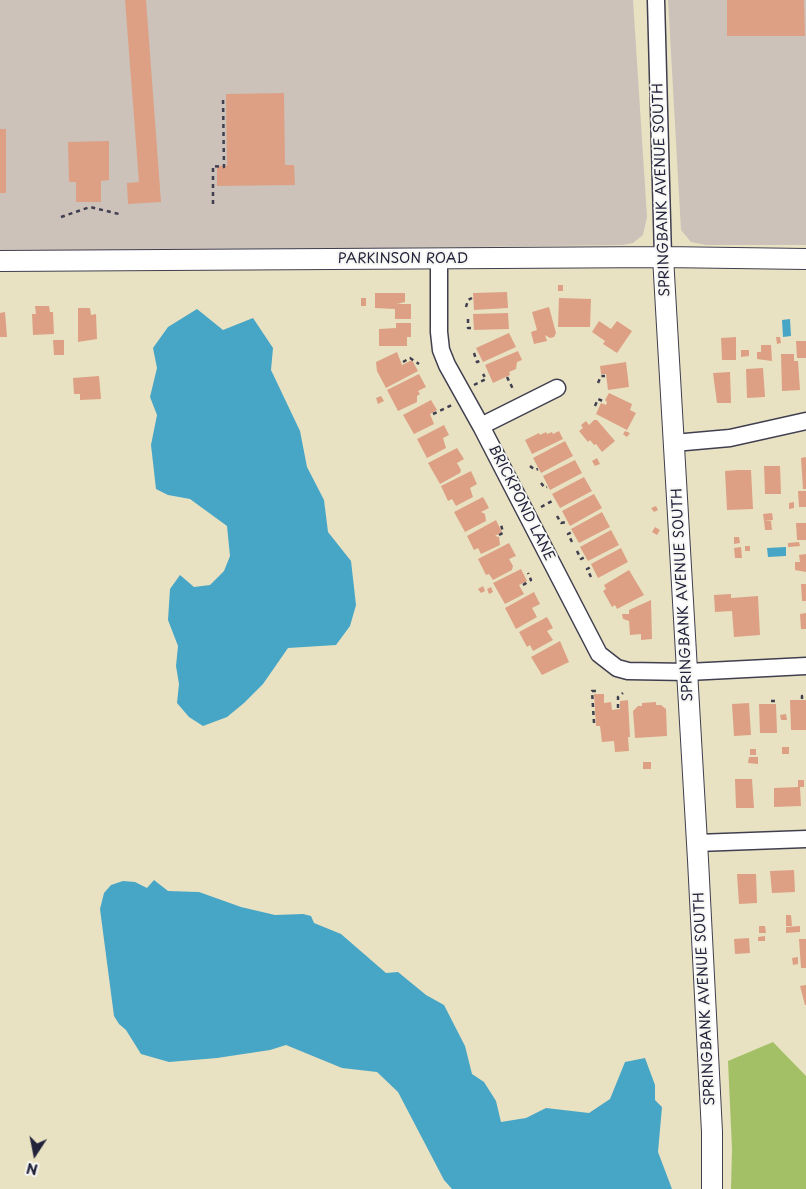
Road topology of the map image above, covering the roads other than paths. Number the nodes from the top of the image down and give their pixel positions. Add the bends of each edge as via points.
1 (656, 0) edge
2 (663, 257) junction
3 (806, 259) edge
4 (439, 260) junction
5 (0, 261) edge
6 (557, 388) dead end
7 (806, 421) edge
8 (481, 426) junction
9 (674, 443) junction
10 (806, 666) edge
11 (688, 672) junction
12 (806, 839) edge
13 (697, 843) junction
14 (712, 1189) edge

1 - 2 street, SPRINGBANK AVENUE SOUTH
2 - 3 main road, PARKINSON ROAD
2 - 4 main road, PARKINSON ROAD
2 - 9 main road, SPRINGBANK AVENUE SOUTH
4 - 5 main road, PARKINSON ROAD
4 - 8 street, BRICKPOND LANE via 441,350
6 - 8 street
7 - 9 street via 730,438
8 - 11 street, BRICKPOND LANE via 599,654 617,668 628,671
9 - 11 main road, SPRINGBANK AVENUE SOUTH
10 - 11 street, BRICKPOND LANE
11 - 13 main road, SPRINGBANK AVENUE SOUTH
12 - 13 street
13 - 14 main road, SPRINGBANK AVENUE SOUTH

